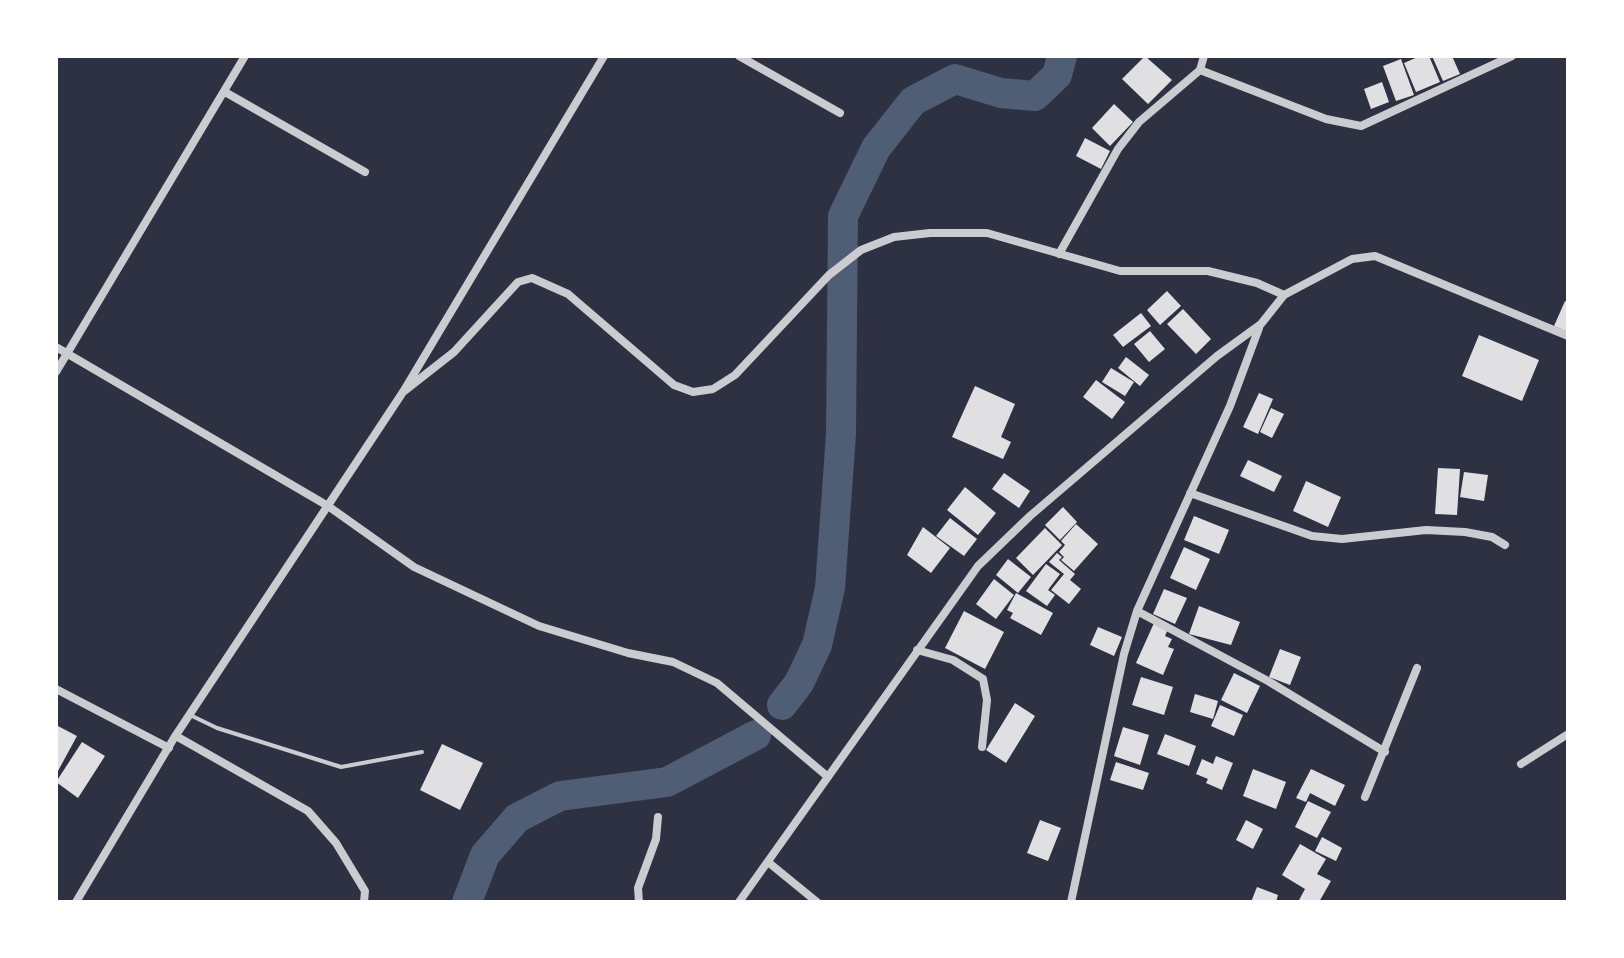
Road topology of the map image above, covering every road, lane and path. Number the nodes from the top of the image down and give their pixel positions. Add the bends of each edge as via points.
1 (245, 56) edge
2 (604, 56) edge
3 (739, 56) edge
4 (1204, 56) edge
5 (1512, 56) edge
6 (1200, 70) junction
7 (225, 92) junction
8 (840, 113) dead end
9 (365, 172) dead end
10 (1059, 254) junction
11 (1284, 295) junction
12 (1261, 324) junction
13 (1568, 336) edge
14 (56, 347) edge
15 (1224, 351) junction
16 (67, 354) junction
17 (1245, 360) junction
18 (56, 372) edge
19 (403, 392) junction
20 (1190, 493) junction
21 (328, 506) junction
22 (1505, 545) dead end
23 (1137, 611) junction
24 (917, 650) junction
25 (1417, 668) dead end
26 (56, 689) edge
27 (190, 715) junction
28 (1568, 734) edge
29 (176, 736) junction
30 (982, 747) dead end
31 (169, 748) junction
32 (422, 752) dead end
33 (1385, 752) junction
34 (1521, 764) dead end
35 (828, 777) junction
36 (1365, 797) dead end
37 (658, 817) dead end
38 (768, 862) junction
39 (76, 902) edge
40 (364, 902) edge
41 (639, 902) edge
42 (739, 902) edge
43 (817, 902) edge
44 (1071, 902) edge

1 - 7 street
2 - 19 street
3 - 8 street
4 - 6 street
5 - 6 street via 1361,126 1315,116
6 - 10 street via 1139,122 1118,149
7 - 9 street
7 - 16 street
10 - 11 street via 1120,271 1208,271
10 - 19 street via 987,233 894,237 861,250 829,275 754,357 713,389 693,392 674,385 568,294 532,278 518,282 454,352
11 - 12 street
11 - 13 street via 1352,259 1375,256
12 - 15 street
12 - 17 street
14 - 16 street
15 - 17 street via 1239,350
15 - 24 street via 978,566
16 - 18 street
16 - 21 street
17 - 20 street
19 - 21 street
20 - 22 street via 1312,536 1342,539 1426,530 1492,537
20 - 23 street
21 - 27 street
21 - 35 street via 414,567 539,626 673,662 717,683
23 - 33 street
23 - 44 street
24 - 30 street via 953,660 983,679 987,700
24 - 35 street
25 - 33 street
26 - 31 street
27 - 29 street
27 - 32 lane via 341,767
28 - 34 street
29 - 31 street
29 - 40 street via 308,811 336,843 365,891
31 - 39 street
33 - 36 street
35 - 38 street
37 - 41 street via 656,839 638,888
38 - 42 street
38 - 43 street

